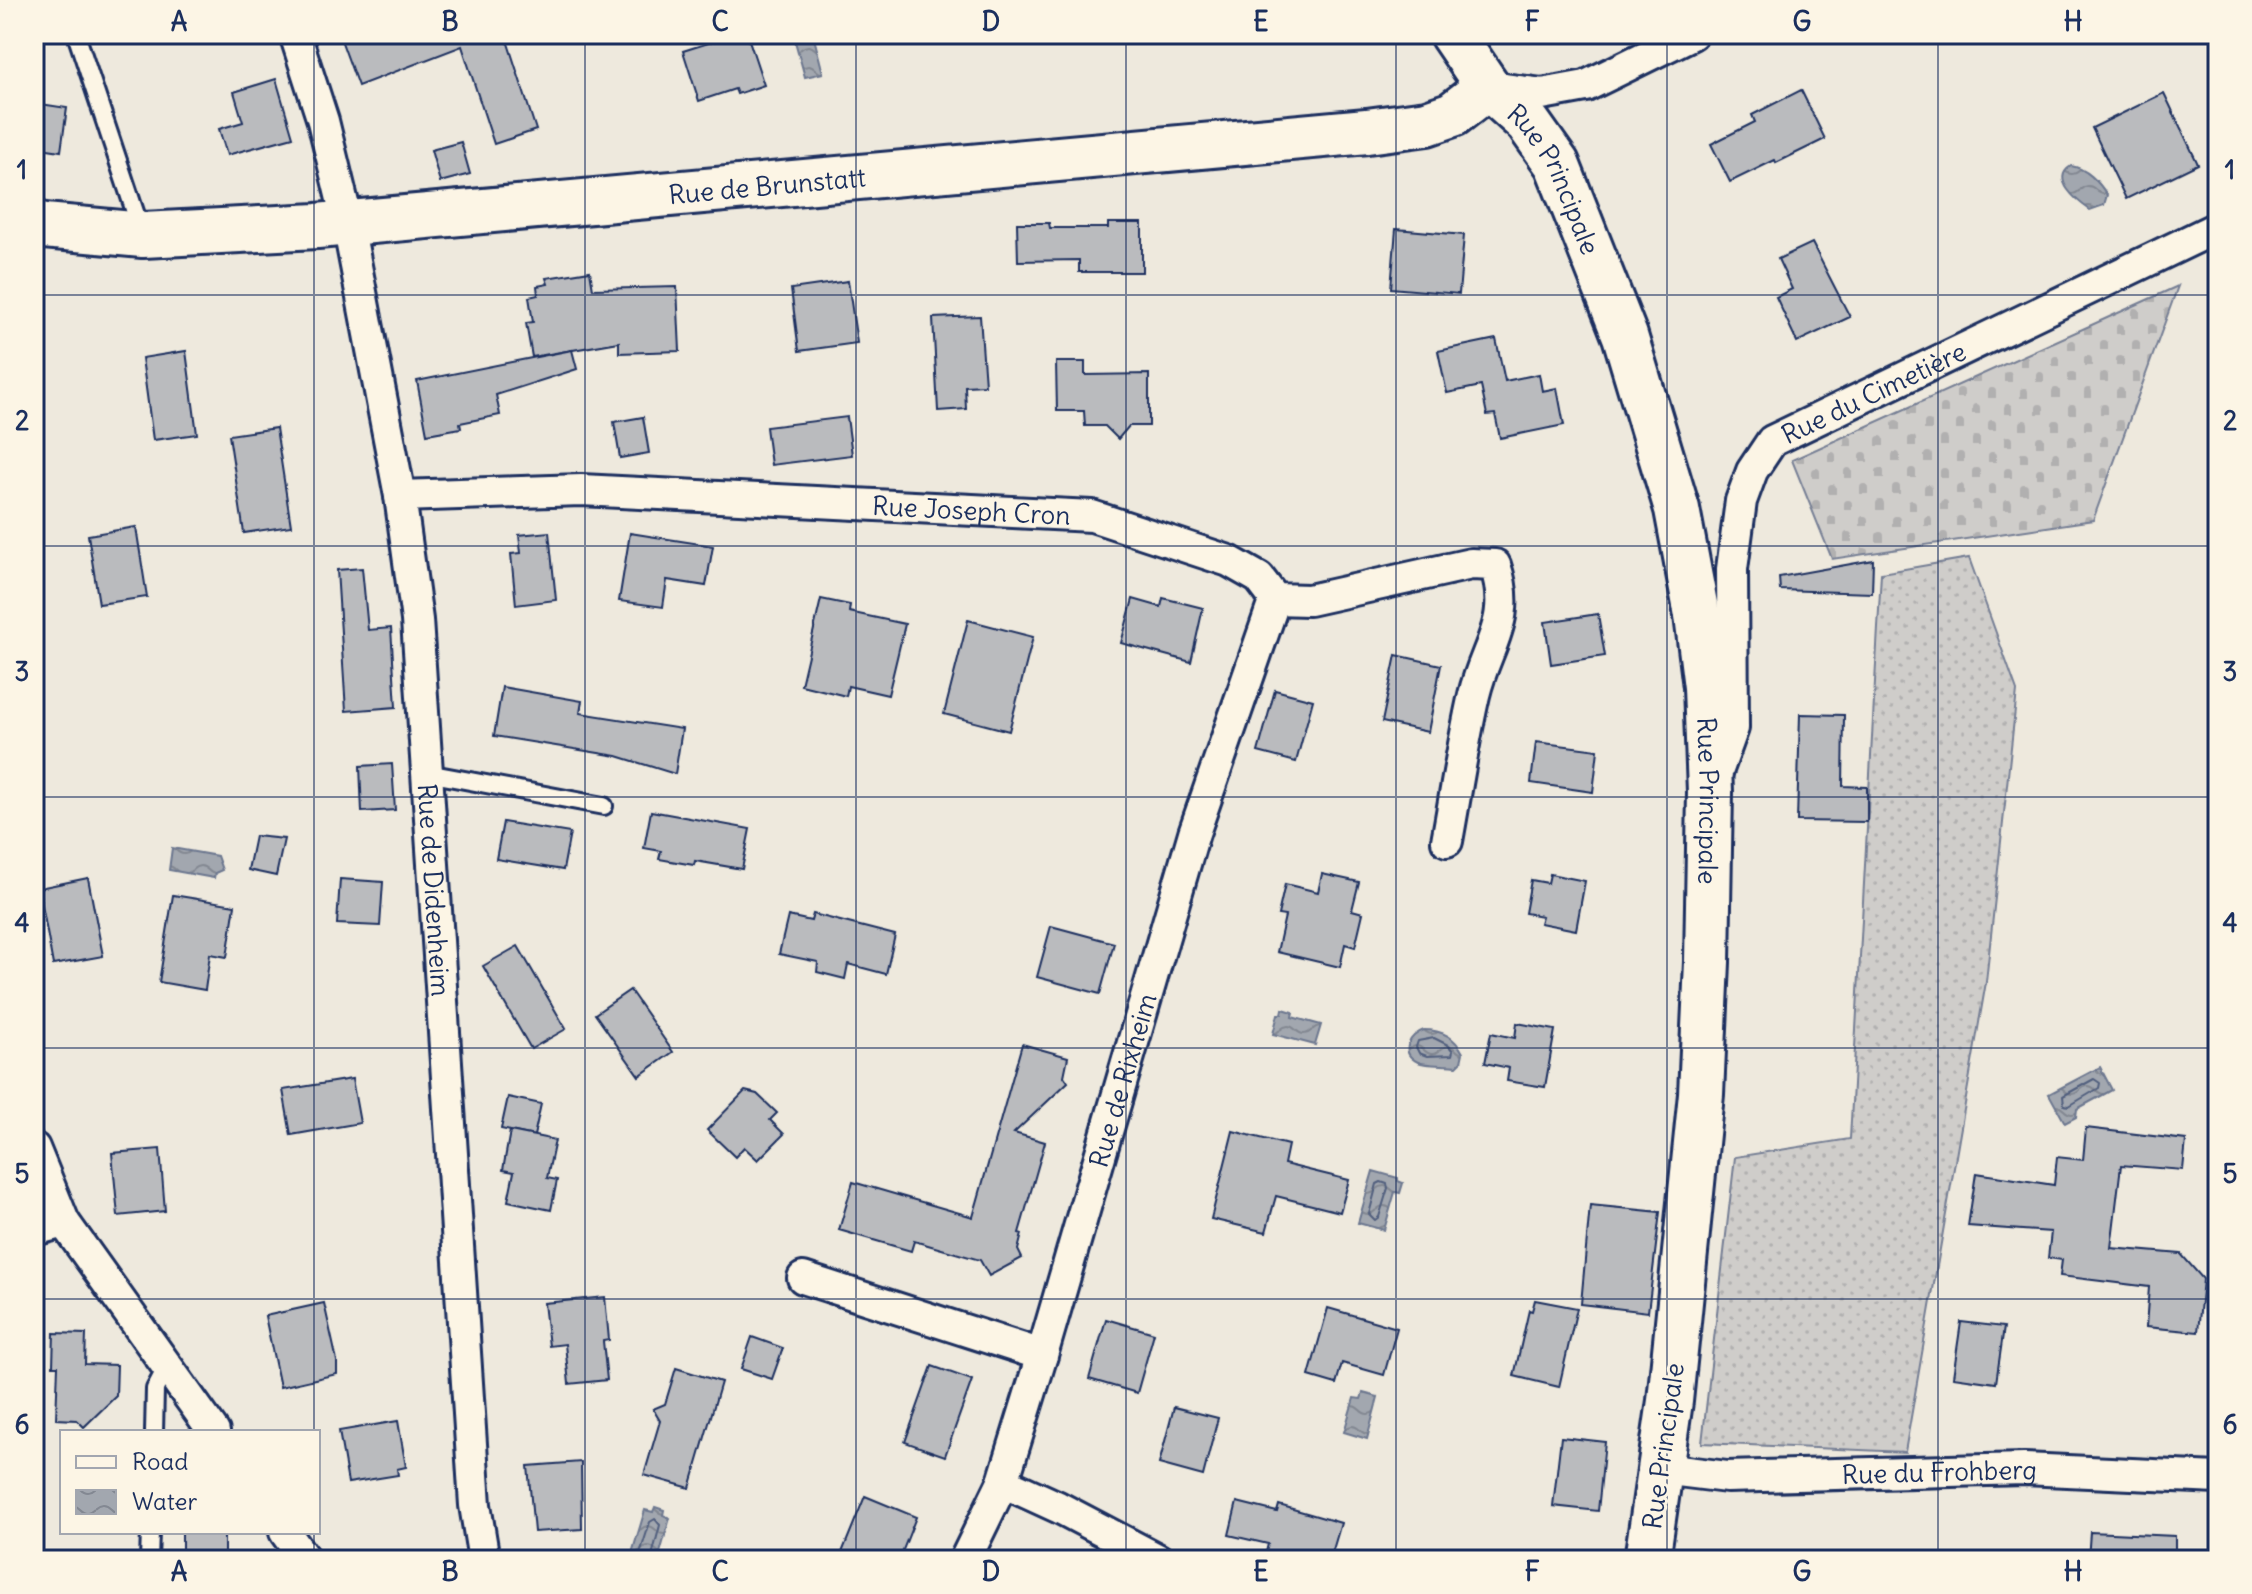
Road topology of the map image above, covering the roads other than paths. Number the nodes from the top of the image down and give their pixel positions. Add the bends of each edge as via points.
1 (76, 34) edge
2 (295, 34) edge
3 (1452, 34) edge
4 (1692, 34) edge
5 (1488, 87) junction
6 (34, 223) edge
7 (348, 224) junction
8 (2218, 227) edge
9 (143, 235) junction
10 (400, 496) junction
11 (1275, 599) junction
12 (427, 773) junction
13 (1710, 792) junction
14 (604, 806) dead end
15 (1447, 841) dead end
16 (34, 1148) edge
17 (64, 1222) junction
18 (34, 1230) edge
19 (803, 1278) dead end
20 (1042, 1355) junction
21 (167, 1366) junction
22 (154, 1430) edge
23 (213, 1430) edge
24 (1662, 1469) junction
25 (2218, 1478) edge
26 (1003, 1482) junction
27 (150, 1534) edge
28 (286, 1534) edge
29 (149, 1560) edge
30 (305, 1560) edge
31 (484, 1560) edge
32 (965, 1560) edge
33 (1159, 1560) edge
34 (1647, 1560) edge

1 - 9 lane
2 - 7 street, Rue de Didenheim
3 - 5 main road, Rue Principale
4 - 5 street via 1586,86 1542,94
5 - 7 main road, Rue de Brunstatt via 1453,114 1367,131
5 - 13 main road, Rue Principale via 1528,123 1557,164 1625,336 1683,539 1706,687
6 - 9 main road, Rue de Brunstatt
7 - 9 main road, Rue de Brunstatt
7 - 10 street, Rue de Didenheim
8 - 13 street, Rue du Cimetière via 1772,441 1741,501 1732,569 1733,728
10 - 11 street, Rue Joseph Cron via 581,490 1092,516 1229,561 1259,578
10 - 12 street, Rue de Didenheim via 417,620
11 - 15 street via 1309,600 1471,564 1495,565 1502,584 1502,617 1475,692
11 - 20 street, Rue de Rixheim via 1194,833
12 - 14 lane
12 - 31 street, Rue de Didenheim via 475,1505
13 - 24 main road, Rue Principale via 1701,1094
16 - 17 street
17 - 18 street
17 - 21 street
19 - 20 street
20 - 26 street, Rue de Rixheim
21 - 22 lane via 155,1389
21 - 23 street
24 - 25 street, Rue du Frohberg via 1727,1477 2024,1469
24 - 34 main road, Rue Principale
26 - 32 street, Rue de Rixheim
26 - 33 street
27 - 29 lane
28 - 30 street

